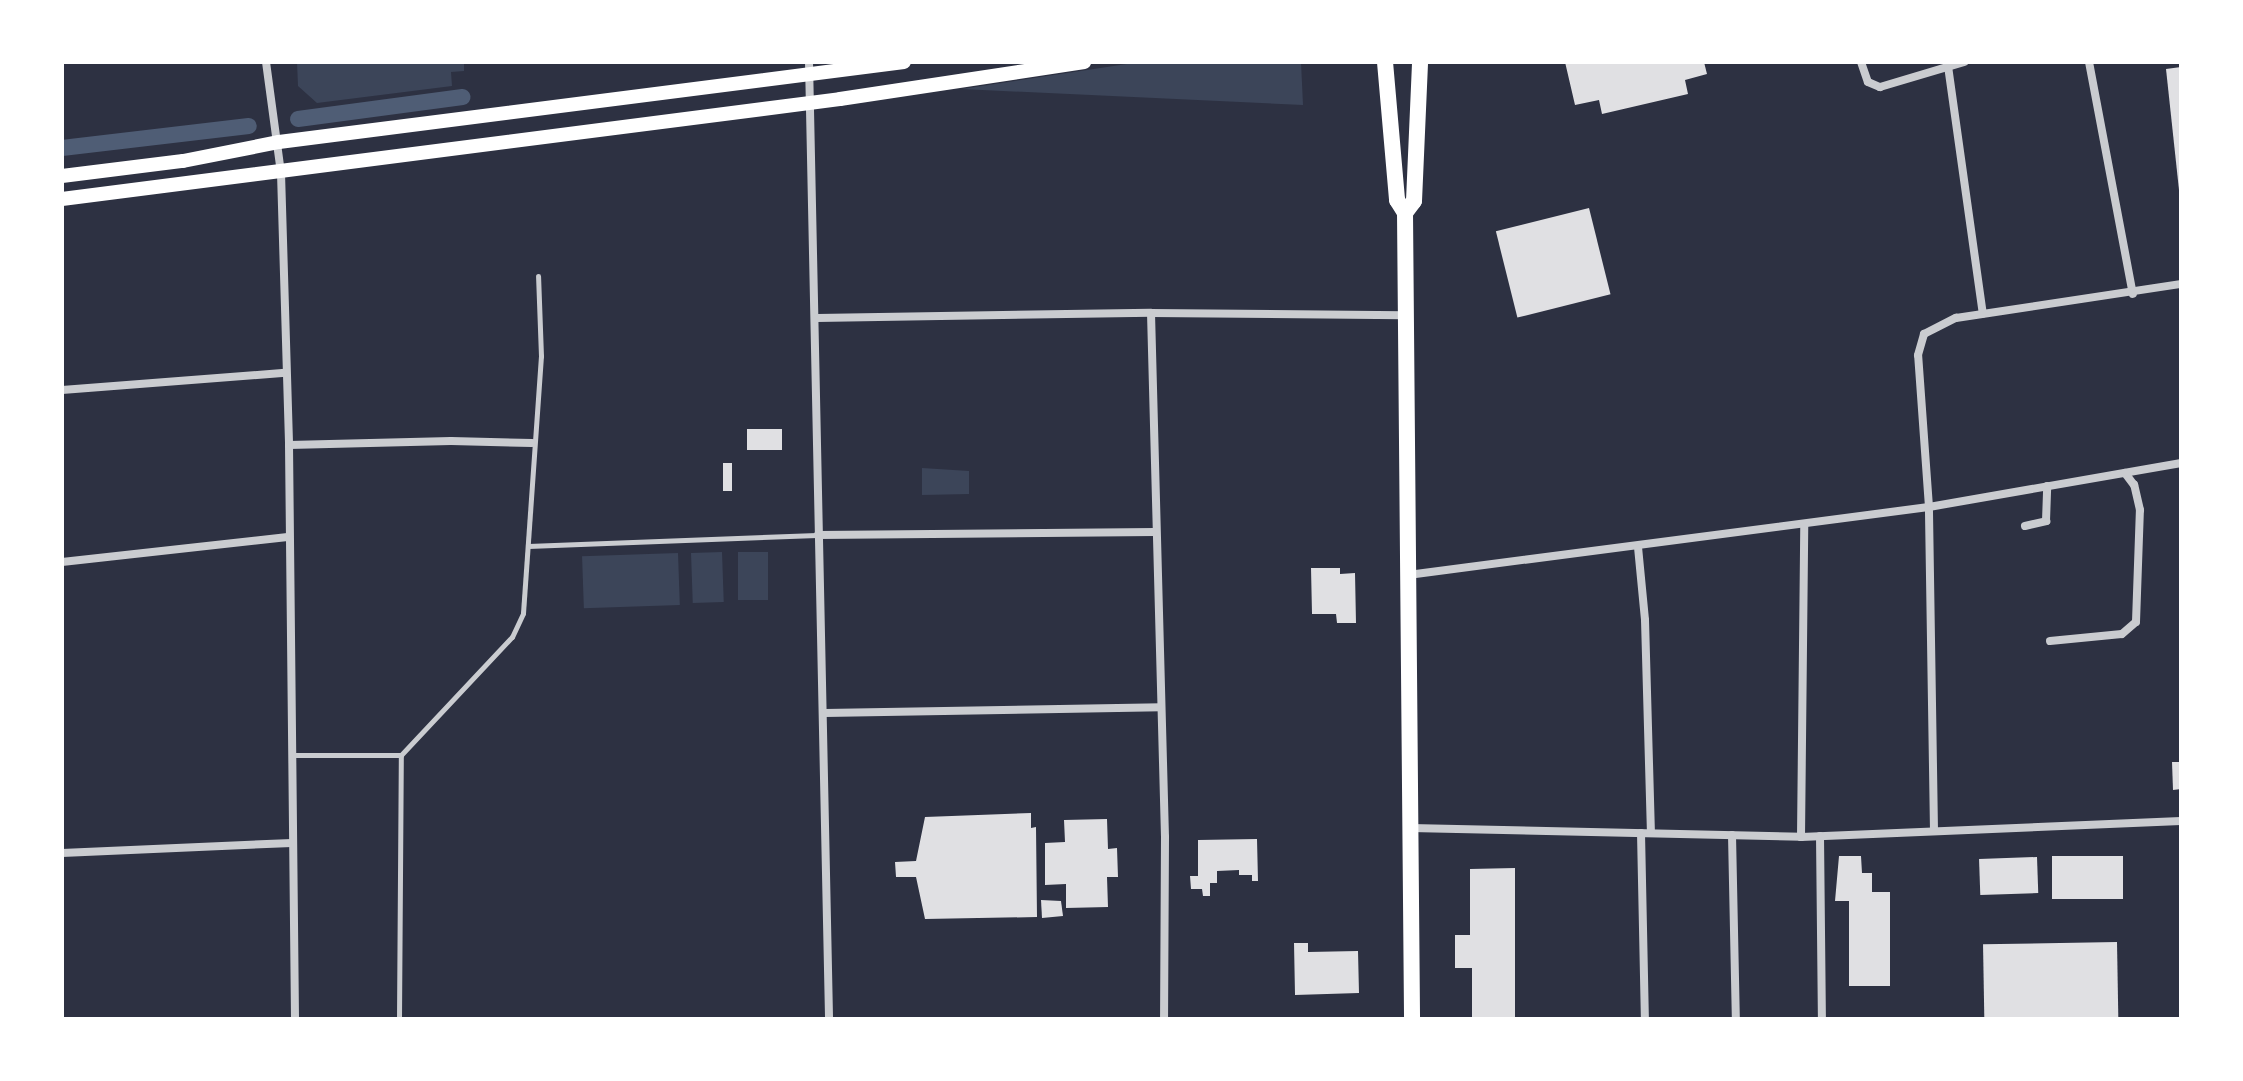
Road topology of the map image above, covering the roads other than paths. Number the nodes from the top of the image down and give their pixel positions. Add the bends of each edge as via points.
1 (266, 62) edge
2 (904, 62) edge
3 (1084, 62) edge
4 (1385, 62) edge
5 (1420, 62) edge
6 (1861, 62) edge
7 (1964, 62) edge
8 (2089, 62) edge
9 (1948, 66) junction
10 (810, 68) edge
11 (812, 102) junction
12 (279, 142) junction
13 (281, 173) junction
14 (62, 176) edge
15 (62, 199) edge
16 (1405, 213) junction
17 (538, 276) dead end
18 (2181, 284) edge
19 (2133, 294) junction
20 (1151, 313) junction
21 (1983, 314) junction
22 (1404, 315) junction
23 (817, 318) junction
24 (285, 373) junction
25 (62, 390) edge
26 (532, 443) junction
27 (289, 445) junction
28 (2181, 463) edge
29 (2125, 473) junction
30 (2047, 486) junction
31 (1929, 507) junction
32 (1804, 525) junction
33 (2025, 526) dead end
34 (1155, 532) junction
35 (818, 535) junction
36 (288, 537) junction
37 (528, 546) junction
38 (1638, 547) junction
39 (62, 562) edge
40 (1408, 575) junction
41 (2050, 641) dead end
42 (1161, 707) junction
43 (825, 713) junction
44 (291, 755) junction
45 (401, 755) junction
46 (2181, 821) edge
47 (1411, 828) junction
48 (1934, 831) junction
49 (1646, 833) junction
50 (1732, 835) junction
51 (1820, 836) junction
52 (1801, 837) junction
53 (292, 843) junction
54 (62, 853) edge
55 (295, 1019) edge
56 (399, 1019) edge
57 (829, 1019) edge
58 (1164, 1019) edge
59 (1412, 1019) edge
60 (1645, 1019) edge
61 (1736, 1019) edge
62 (1822, 1019) edge

1 - 12 street
2 - 10 main road
3 - 11 main road
4 - 16 main road via 1397,200
5 - 16 main road via 1414,201
6 - 9 street via 1868,82 1880,87
7 - 9 street
8 - 19 street
9 - 21 street
10 - 11 street
10 - 12 main road
11 - 13 main road
11 - 23 street
12 - 13 street
12 - 14 main road
13 - 15 main road
13 - 24 street
16 - 22 main road
17 - 26 lane via 541,345
18 - 19 street
19 - 21 street
20 - 22 street
20 - 23 street
20 - 34 street
21 - 31 street via 1935,325 1924,334 1918,355
22 - 40 main road
23 - 35 street
24 - 25 street
24 - 27 street
26 - 27 street
26 - 37 lane
27 - 36 street
28 - 29 street
29 - 30 street
29 - 41 street via 2140,510 2136,622 2122,634
30 - 31 street
30 - 33 street via 2046,521
31 - 32 street
31 - 48 street
32 - 38 street
32 - 52 street
34 - 35 street
34 - 42 street
35 - 37 lane
35 - 43 street
36 - 39 street
36 - 44 street
37 - 45 lane via 523,613 512,637
38 - 40 street
38 - 49 street via 1645,620
40 - 47 main road
42 - 43 street
42 - 58 street
43 - 57 street
44 - 45 lane
44 - 53 street
45 - 56 lane
46 - 48 street
47 - 49 street
47 - 59 main road
48 - 51 street
49 - 50 street
49 - 60 street
50 - 52 street
50 - 61 street
51 - 52 street
51 - 62 street
53 - 54 street
53 - 55 street

